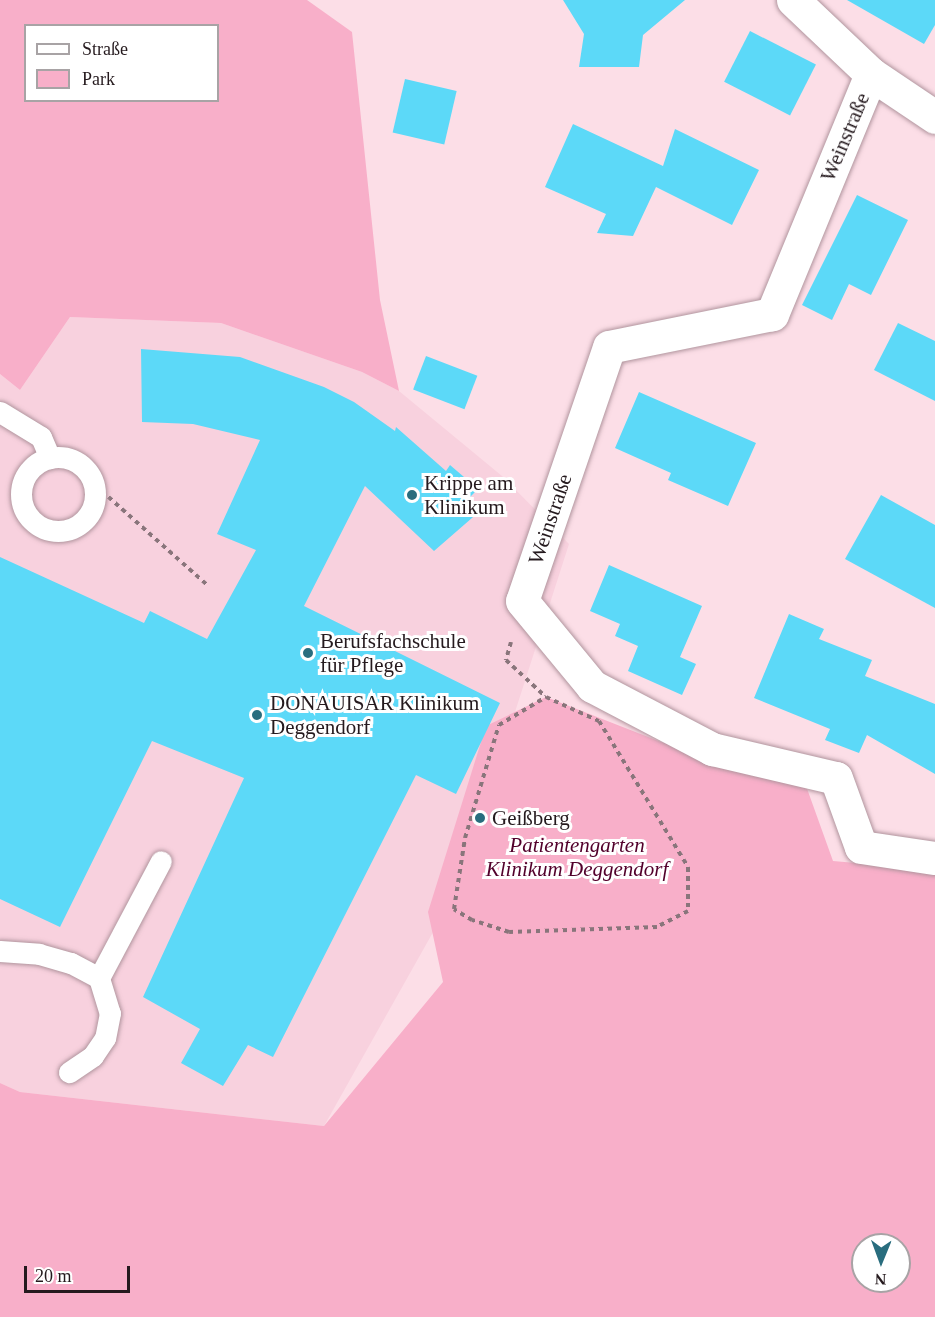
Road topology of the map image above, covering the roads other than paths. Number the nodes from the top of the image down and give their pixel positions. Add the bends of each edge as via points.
1 (793, 0) edge
2 (871, 74) junction
3 (935, 117) edge
4 (0, 412) edge
5 (50, 458) junction
6 (935, 858) edge
7 (161, 861) dead end
8 (0, 951) edge
9 (99, 978) junction
10 (69, 1072) dead end

1 - 2 street, Weinstraße
2 - 3 street, Weinstraße
2 - 6 street, Weinstraße via 772,314 609,347 522,601 592,686 712,749 836,778 861,847
4 - 5 lane via 41,437
5 - 5 lane via 34,465 21,486 23,509 39,528 62,532 85,521 92,510 95,485 80,464
7 - 9 lane
8 - 9 lane via 39,954 71,963
9 - 10 lane via 110,1013 105,1038 93,1056

